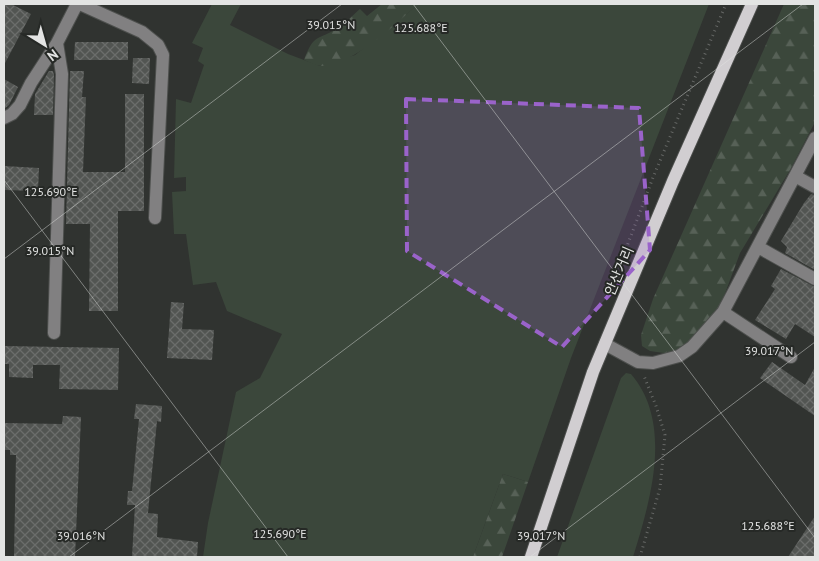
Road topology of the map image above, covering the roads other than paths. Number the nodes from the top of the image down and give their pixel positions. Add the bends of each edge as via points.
1 (79, 4) edge
2 (752, 4) edge
3 (57, 43) junction
4 (4, 118) edge
5 (815, 138) edge
6 (795, 176) junction
7 (815, 188) edge
8 (155, 218) dead end
9 (758, 247) junction
10 (815, 279) edge
11 (723, 312) junction
12 (54, 333) dead end
13 (605, 344) junction
14 (791, 357) dead end
15 (531, 557) edge

1 - 3 lane
1 - 8 lane via 142,32 158,45 164,55
2 - 13 main road, 안산거리
3 - 4 lane via 20,105
3 - 12 lane via 62,74
5 - 6 lane
6 - 7 lane
6 - 9 lane
9 - 10 lane
9 - 11 lane
11 - 13 lane via 692,347 679,356 653,363 638,362
11 - 14 lane
13 - 15 main road, 안산거리

